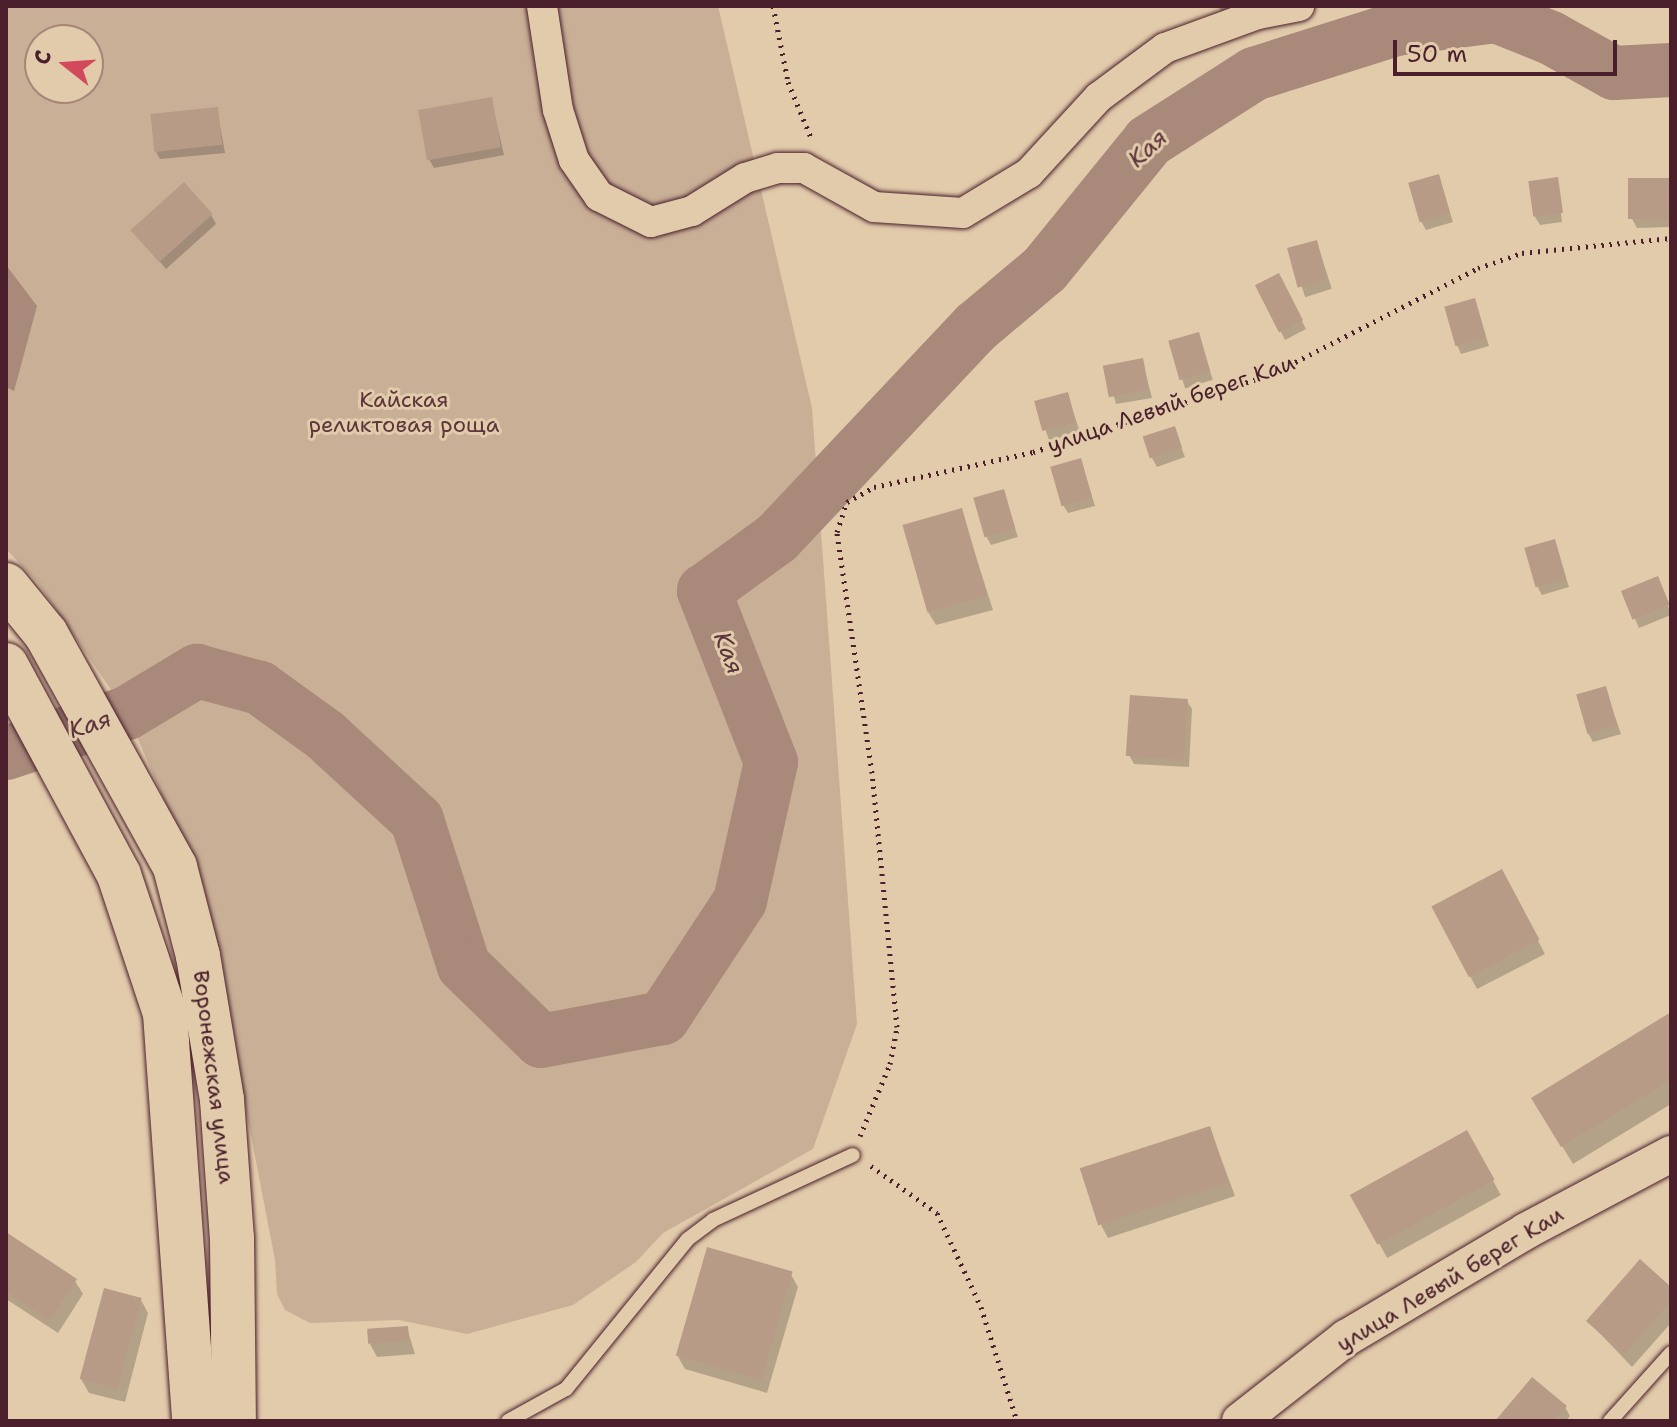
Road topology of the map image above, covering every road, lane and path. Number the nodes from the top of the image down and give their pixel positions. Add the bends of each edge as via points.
1 (542, 6) edge
2 (773, 6) edge
3 (1299, 6) edge
4 (829, 182) junction
5 (1671, 238) edge
6 (6, 585) edge
7 (6, 665) edge
8 (1671, 1154) edge
9 (853, 1155) junction
10 (1671, 1353) edge
11 (194, 1421) edge
12 (234, 1421) edge
13 (508, 1421) edge
14 (1017, 1421) edge
15 (1240, 1421) edge
16 (1610, 1421) edge

1 - 4 street via 558,110 574,160 599,196 651,222 692,211 745,178 778,168 804,168
2 - 4 path via 788,82
3 - 4 street via 1258,14 1165,48 1099,97 1029,173 963,213 874,207
5 - 9 path, улица Левый берег Каи via 1522,253 1478,268 1274,373 1033,452 874,487 847,502 837,532 872,773 897,1027 890,1064
6 - 12 main road, Воронежская улица via 46,634 175,867 198,956 222,1100 232,1238
7 - 11 main road, Воронежская улица via 119,875 165,1013
8 - 15 street, улица Левый берег Каи via 1526,1231 1346,1338
9 - 13 lane via 713,1220 688,1239 566,1389
9 - 14 path via 898,1181 937,1213 981,1307
10 - 16 lane

